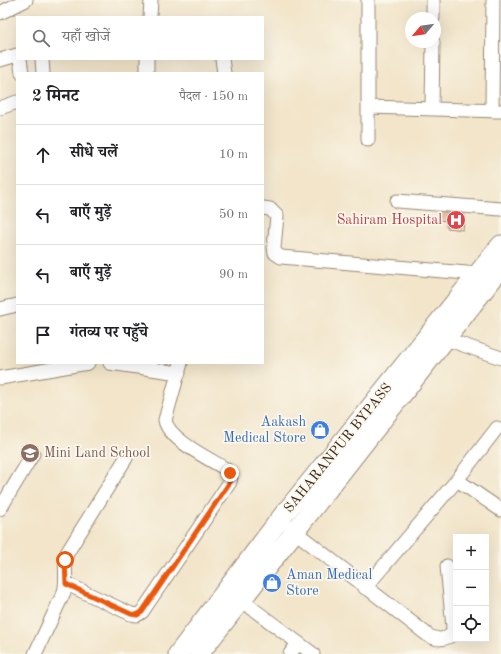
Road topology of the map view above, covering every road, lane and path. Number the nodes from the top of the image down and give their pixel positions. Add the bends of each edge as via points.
1 (26, 0) edge
2 (151, 0) edge
3 (368, 0) edge
4 (434, 0) edge
5 (493, 0) edge
6 (433, 12) edge
7 (0, 13) edge
8 (150, 16) edge
9 (433, 48) edge
10 (16, 55) edge
11 (0, 60) edge
12 (20, 60) edge
13 (42, 60) edge
14 (147, 60) edge
15 (222, 60) edge
16 (22, 72) edge
17 (43, 72) edge
18 (147, 72) edge
19 (224, 72) edge
20 (16, 102) edge
21 (368, 107) junction
22 (0, 108) edge
23 (432, 109) junction
24 (497, 111) edge
25 (368, 140) dead end
26 (397, 201) dead end
27 (264, 208) edge
28 (501, 209) edge
29 (501, 245) edge
30 (501, 268) edge
31 (478, 274) junction
32 (16, 305) edge
33 (0, 309) edge
34 (439, 335) junction
35 (501, 358) edge
36 (82, 364) edge
37 (124, 364) edge
38 (180, 368) edge
39 (0, 378) edge
40 (497, 428) dead end
41 (33, 454) dead end
42 (126, 458) dead end
43 (457, 480) junction
44 (0, 509) edge
45 (501, 510) edge
46 (280, 519) junction
47 (294, 531) junction
48 (447, 566) dead end
49 (66, 584) junction
50 (365, 588) junction
51 (240, 600) junction
52 (298, 643) junction
53 (35, 654) edge
54 (178, 654) edge
55 (198, 654) edge
56 (290, 654) edge
57 (313, 654) edge

1 - 7 street
2 - 8 street
3 - 21 street
4 - 6 street
5 - 24 street
9 - 23 street
10 - 11 street
12 - 16 street
13 - 17 street
14 - 18 street
15 - 19 street
20 - 22 street
21 - 23 street
21 - 25 street
23 - 24 street
26 - 28 street
27 - 31 street via 270,209 276,216 274,247 278,256
29 - 31 main road, SAHARANPUR BYPASS
30 - 34 main road
31 - 34 main road, SAHARANPUR BYPASS
32 - 33 street
34 - 35 street
34 - 46 main road, SAHARANPUR BYPASS
34 - 47 main road
36 - 39 street
37 - 38 street
38 - 49 street via 165,420 166,428 230,473 230,482 142,612 137,615 131,614
40 - 43 street
41 - 44 street
42 - 49 street via 67,553
43 - 45 street
43 - 50 street
46 - 47 street
46 - 54 main road, SAHARANPUR BYPASS
47 - 50 street
47 - 51 main road
48 - 50 street via 454,627 452,635 444,640 428,636
49 - 53 street
51 - 52 street
51 - 55 main road
52 - 56 street
52 - 57 street

